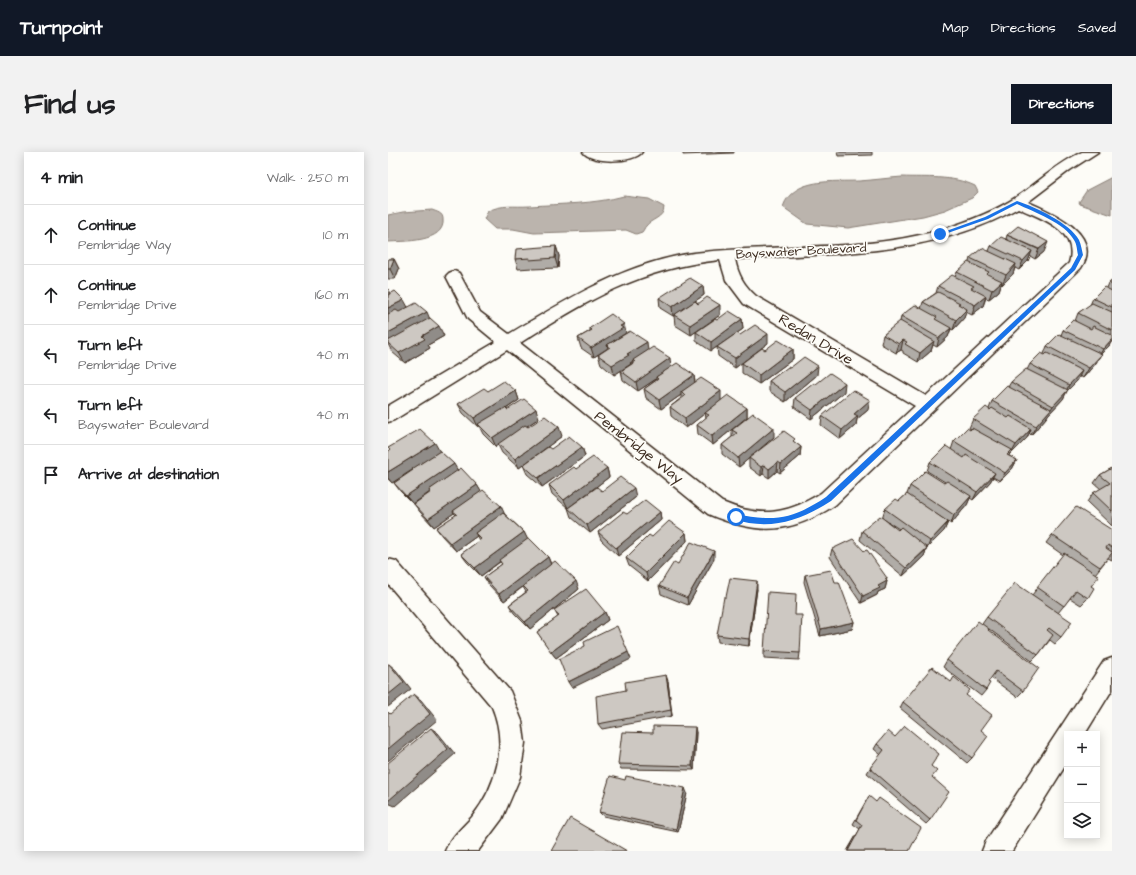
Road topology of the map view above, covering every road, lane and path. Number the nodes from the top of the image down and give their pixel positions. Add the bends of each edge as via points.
1 (589, 152) edge
2 (636, 152) edge
3 (1092, 152) edge
4 (1017, 202) junction
5 (727, 254) junction
6 (454, 276) dead end
7 (507, 343) junction
8 (928, 406) junction
9 (388, 415) edge
10 (388, 568) edge
11 (1112, 669) edge
12 (1073, 731) edge
13 (1064, 745) edge
14 (458, 851) edge
15 (996, 851) edge

1 - 2 street via 614,157
3 - 4 street, Bayswater Boulevard via 1063,167
4 - 5 street, Bayswater Boulevard via 961,228 896,243
4 - 8 street, Pembridge Way via 1070,231 1079,246 1079,260 1073,269
5 - 7 street, Bayswater Boulevard via 670,263 630,275 592,292
5 - 8 street, Redan Drive via 734,282 750,300
6 - 7 street, Pembridge Way via 474,315
7 - 8 street, Pembridge Way via 715,508 743,520 784,520 809,512 828,499
7 - 9 street, Bayswater Boulevard
10 - 14 street via 501,699 511,727 511,760 501,791 488,818
11 - 12 street
13 - 15 street

